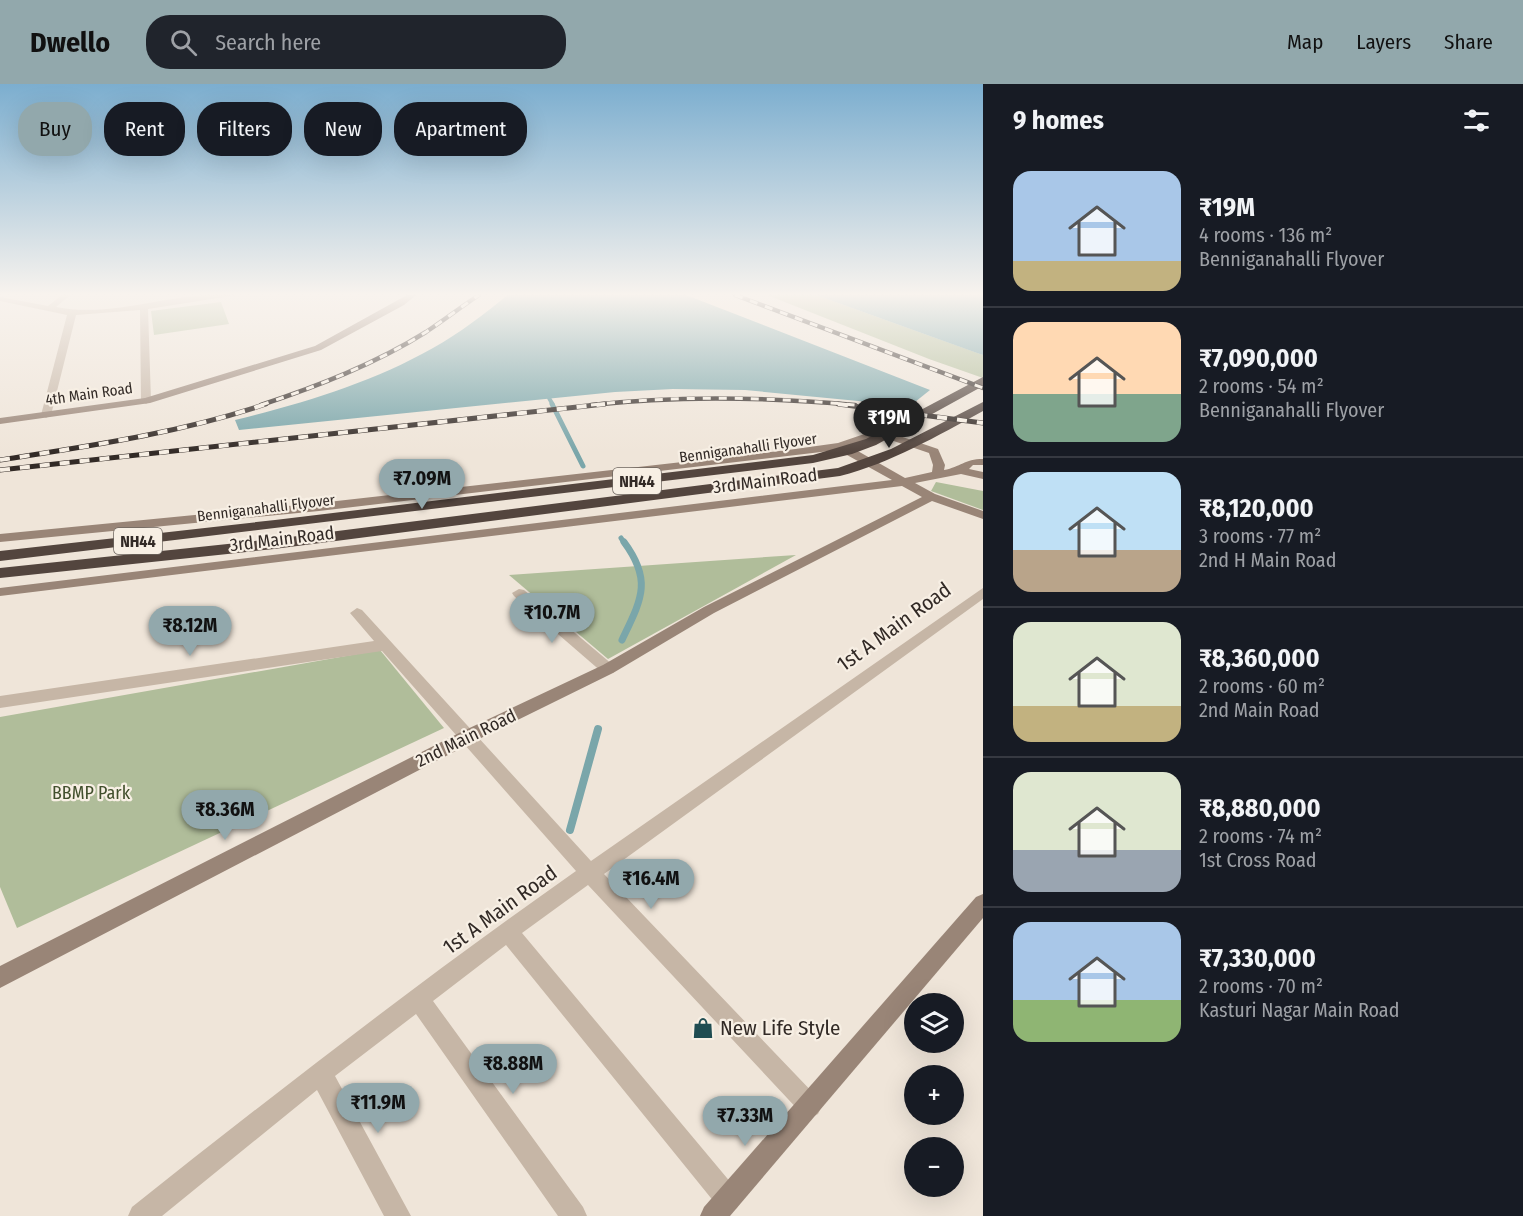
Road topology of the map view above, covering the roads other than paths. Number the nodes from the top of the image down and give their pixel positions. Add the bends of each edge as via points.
1 (63, 348) edge
2 (145, 348) edge
3 (318, 348) edge
4 (983, 381) edge
5 (146, 400) junction
6 (983, 406) edge
7 (46, 415) junction
8 (0, 421) edge
9 (840, 446) junction
10 (983, 462) edge
11 (961, 470) junction
12 (937, 475) junction
13 (983, 476) edge
14 (902, 482) junction
15 (931, 497) junction
16 (983, 515) edge
17 (0, 538) edge
18 (0, 556) edge
19 (0, 573) edge
20 (0, 592) edge
21 (983, 592) edge
22 (519, 593) dead end
23 (357, 614) dead end
24 (385, 645) junction
25 (608, 669) junction
26 (0, 702) edge
27 (466, 738) junction
28 (591, 874) junction
29 (983, 903) edge
30 (508, 931) junction
31 (1, 974) edge
32 (418, 998) junction
33 (320, 1073) junction
34 (810, 1106) junction
35 (721, 1207) edge
36 (141, 1216) edge
37 (398, 1216) edge
38 (574, 1216) edge

1 - 7 street
2 - 5 street
3 - 5 street, 4th Main Road
4 - 18 highway, Benniganahalli Flyover / NH44 via 871,442 813,459
5 - 7 street, 4th Main Road
6 - 19 highway, Benniganahalli Flyover / NH44 via 893,454 840,472 274,544
7 - 8 street, 4th Main Road
9 - 12 street via 879,432 896,436 934,451 939,465
9 - 14 street
9 - 17 street via 343,504
10 - 11 street, 3rd Main Road via 970,462
11 - 12 street, 3rd Main Road
11 - 13 street
12 - 14 street, 3rd Main Road
14 - 15 street
14 - 20 street, 3rd Main Road
15 - 16 street
15 - 25 street, 2nd Main Road via 709,610
21 - 28 street, 1st A Main Road
22 - 25 street
23 - 24 street
24 - 26 street
24 - 27 street
25 - 27 street, 2nd Main Road
27 - 28 street
27 - 31 street, 2nd Main Road
28 - 30 street, 1st A Main Road
28 - 34 street
29 - 34 street
30 - 32 street, 1st A Main Road
30 - 35 street
32 - 33 street, 1st A Main Road
32 - 38 street
33 - 36 street, 1st A Main Road
33 - 37 street
34 - 35 street

